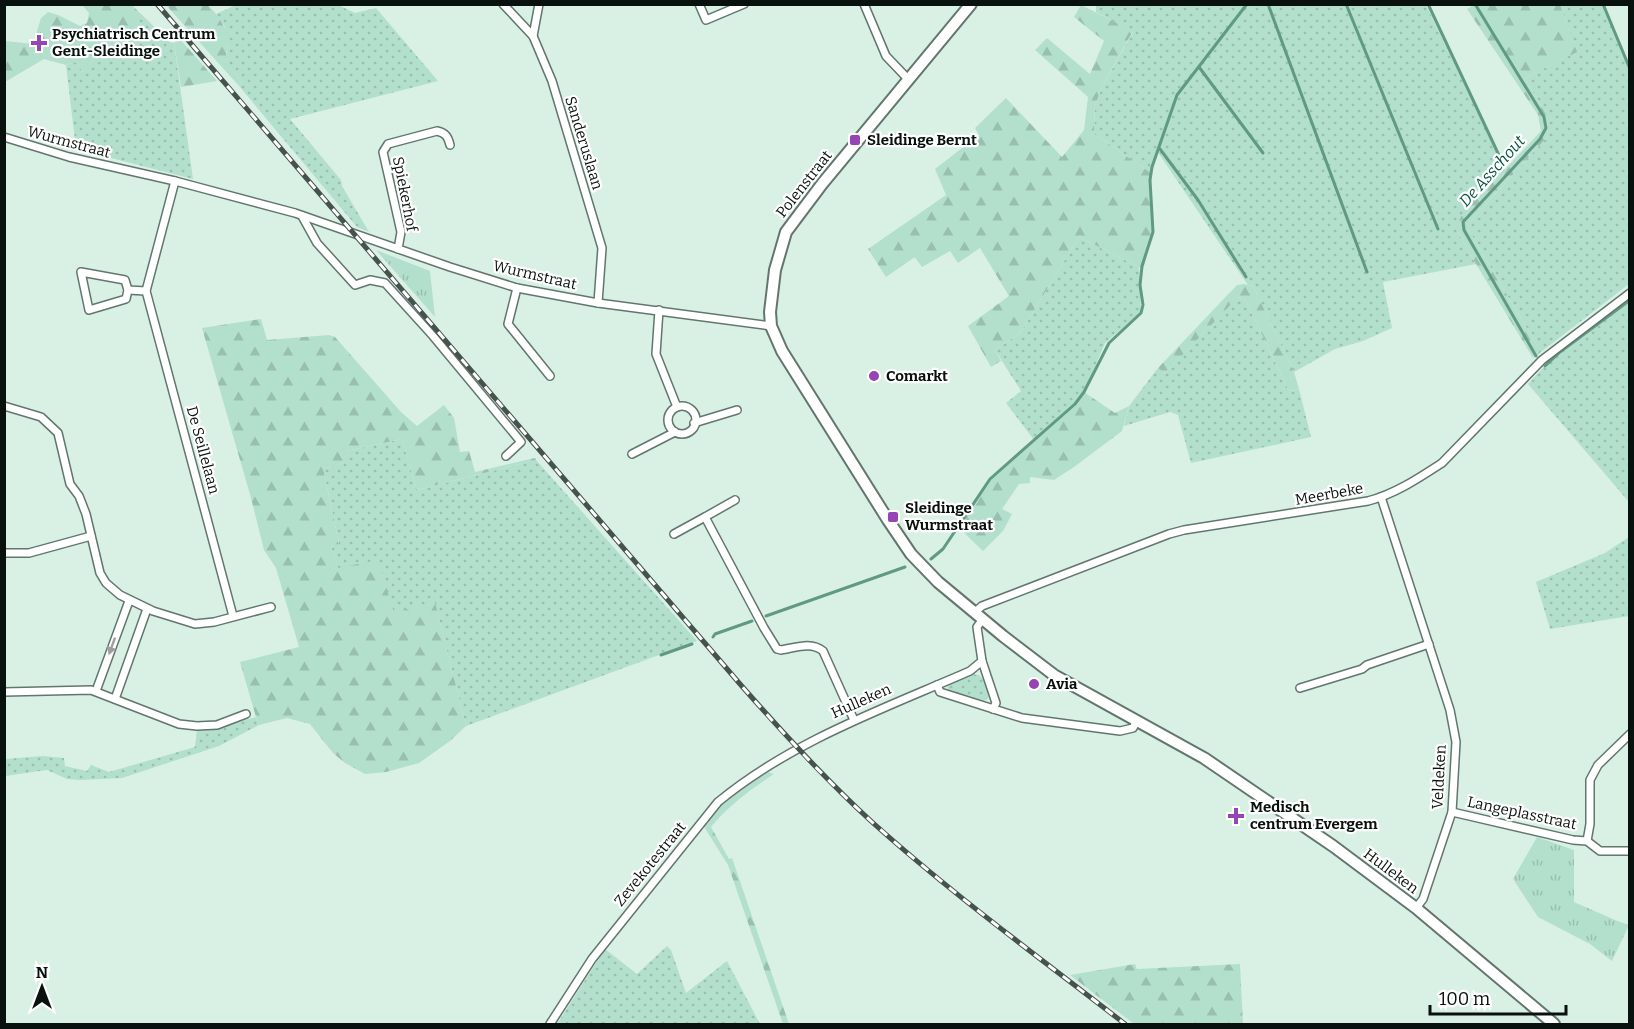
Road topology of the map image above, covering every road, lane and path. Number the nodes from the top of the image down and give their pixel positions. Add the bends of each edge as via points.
1 (503, 4) edge
2 (539, 4) edge
3 (699, 4) edge
4 (744, 4) edge
5 (864, 4) edge
6 (971, 4) edge
7 (533, 36) junction
8 (908, 79) junction
9 (4, 137) edge
10 (450, 145) dead end
11 (175, 182) junction
12 (302, 216) junction
13 (398, 249) junction
14 (517, 288) junction
15 (128, 290) junction
16 (146, 291) junction
17 (1629, 293) edge
18 (598, 303) junction
19 (659, 310) junction
20 (771, 326) junction
21 (550, 376) dead end
22 (4, 406) edge
23 (677, 407) junction
24 (737, 410) dead end
25 (694, 423) junction
26 (675, 432) junction
27 (632, 454) dead end
28 (506, 456) dead end
29 (1382, 497) junction
30 (735, 500) dead end
31 (705, 517) junction
32 (674, 534) dead end
33 (91, 536) junction
34 (4, 553) edge
35 (918, 562) joint
36 (129, 601) junction
37 (271, 607) dead end
38 (147, 609) junction
39 (233, 616) junction
40 (979, 616) junction
41 (1430, 644) junction
42 (982, 661) junction
43 (937, 685) junction
44 (1299, 688) dead end
45 (96, 691) junction
46 (4, 692) edge
47 (115, 699) junction
48 (993, 709) junction
49 (246, 714) dead end
50 (854, 720) junction
51 (1137, 720) junction
52 (1629, 734) edge
53 (798, 749) joint
54 (1452, 812) junction
55 (1587, 841) junction
56 (1629, 851) edge
57 (1416, 908) junction
58 (550, 1024) edge
59 (1554, 1024) edge

1 - 7 street, Sanderuslaan
2 - 7 street
3 - 4 street via 706,20
5 - 8 street via 886,56
6 - 8 main road, Polenstraat
7 - 18 street, Sanderuslaan via 552,81 602,248
8 - 20 main road, Polenstraat via 786,232 771,292
9 - 11 street, Wurmstraat
10 - 13 street, Spiekerhof via 444,133 437,132 388,144 383,152 402,232
11 - 12 street, Wurmstraat
11 - 16 street, De Seillelaan
12 - 13 street, Wurmstraat
12 - 28 street via 317,243 355,285 370,280 385,283 477,388 521,442
13 - 14 street, Wurmstraat
14 - 18 street, Wurmstraat
14 - 21 street via 508,324
15 - 15 street via 124,280 81,272 89,310 126,299
15 - 16 street
16 - 39 street, De Seillelaan
17 - 29 street, Meerbeke via 1542,360 1442,463
18 - 19 street, Wurmstraat
19 - 20 street, Wurmstraat
19 - 23 street via 656,354
20 - 35 main road, Polenstraat via 822,416
22 - 33 street via 41,417 58,433 70,484 79,496
23 - 25 street via 691,410
23 - 26 street via 668,419
24 - 25 street
25 - 26 street via 689,431
26 - 27 street
29 - 40 street, Meerbeke via 1169,534 982,606
29 - 41 street, Veldeken
30 - 31 street
31 - 32 street
31 - 50 street via 773,645 781,650 818,646
33 - 34 street via 30,553
33 - 36 street via 100,573 106,583
35 - 40 main road, Hulleken
36 - 38 street
36 -> 45 street
37 - 39 street
38 - 39 street via 195,624
38 - 47 street
40 - 42 street
40 - 51 main road, Hulleken via 1054,675
41 - 44 street
41 - 54 street, Veldeken via 1456,742
42 - 43 street, Hulleken via 970,671
42 - 48 street via 996,703
43 - 48 street via 940,692
43 - 50 street, Hulleken
45 - 46 street
45 - 47 street
47 - 49 street via 179,724 217,725
48 - 51 street via 1022,718 1120,731 1133,728
50 - 53 street, Hulleken
51 - 57 main road, Hulleken via 1240,781
52 - 55 street, Langeplasstraat via 1598,765 1590,780
53 - 58 street, Zevekotestraat via 740,785 708,813 592,958
54 - 55 street, Langeplasstraat
54 - 57 street, Veldeken via 1423,899
55 - 56 street, Langeplasstraat via 1600,851
57 - 59 main road, Hulleken

